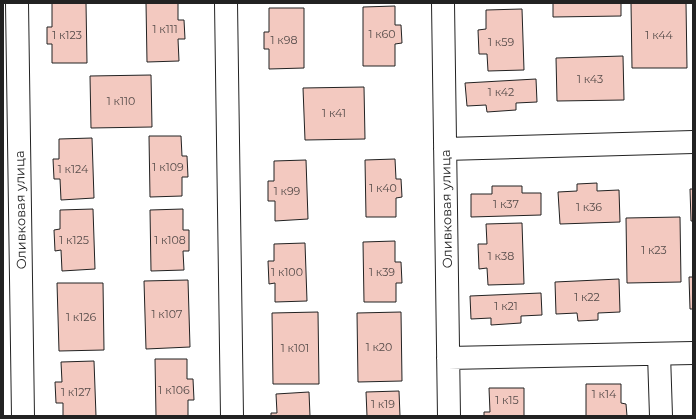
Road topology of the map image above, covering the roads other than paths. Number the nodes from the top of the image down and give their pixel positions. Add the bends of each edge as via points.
1 (17, 3) edge
2 (226, 3) edge
3 (443, 3) edge
4 (693, 142) edge
5 (445, 149) junction
6 (693, 353) edge
7 (659, 354) junction
8 (448, 358) junction
9 (22, 416) edge
10 (232, 416) edge
11 (449, 416) edge
12 (661, 416) edge

1 - 9 street, Оливковая улица
2 - 10 street
3 - 5 street, Оливковая улица
4 - 5 street
5 - 8 street, Оливковая улица
6 - 7 street
7 - 8 street
7 - 12 street
8 - 11 street, Оливковая улица

